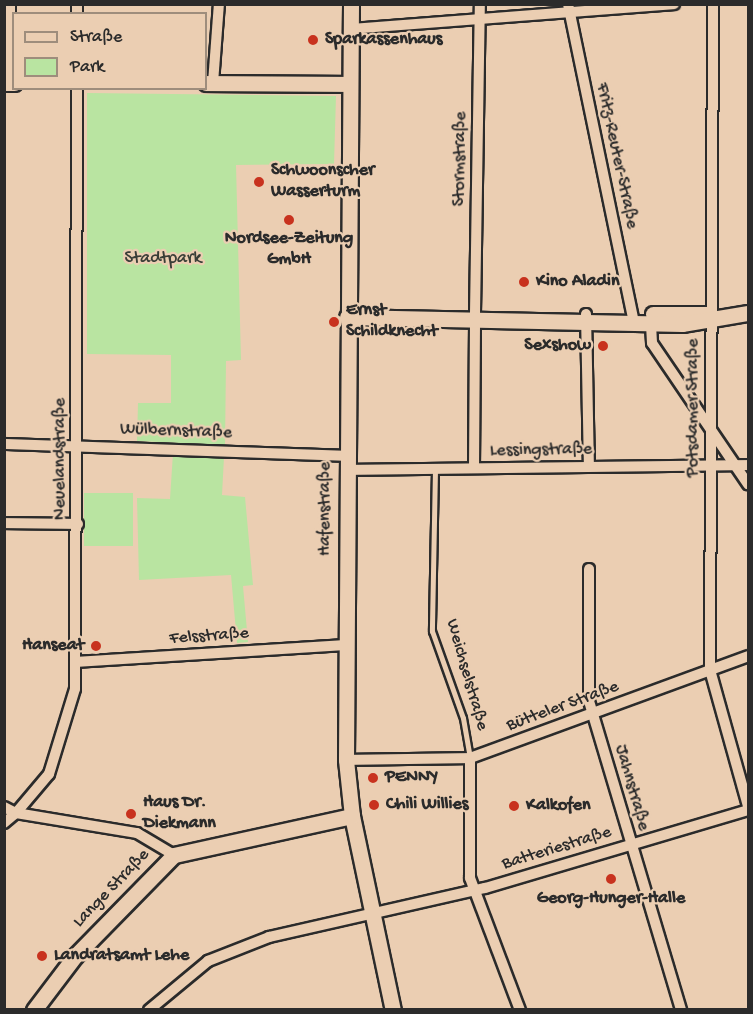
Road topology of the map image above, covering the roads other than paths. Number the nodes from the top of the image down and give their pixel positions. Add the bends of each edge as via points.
1 (10, 4) edge
2 (219, 4) edge
3 (351, 4) edge
4 (480, 4) edge
5 (674, 4) edge
6 (713, 4) edge
7 (568, 8) edge
8 (480, 16) junction
9 (350, 29) junction
10 (9, 83) edge
11 (209, 83) edge
12 (349, 84) junction
13 (77, 90) edge
14 (748, 313) edge
15 (347, 317) junction
16 (471, 317) junction
17 (710, 317) junction
18 (586, 319) junction
19 (634, 319) junction
20 (651, 324) junction
21 (710, 427) junction
22 (4, 444) edge
23 (78, 445) junction
24 (346, 463) junction
25 (711, 465) junction
26 (736, 465) junction
27 (748, 465) edge
28 (589, 466) junction
29 (474, 468) junction
30 (435, 469) junction
31 (748, 484) edge
32 (4, 523) edge
33 (78, 524) junction
34 (589, 569) dead end
35 (344, 645) junction
36 (748, 656) edge
37 (76, 662) junction
38 (710, 670) junction
39 (594, 714) junction
40 (470, 758) junction
41 (346, 760) junction
42 (4, 807) edge
43 (748, 808) edge
44 (16, 813) junction
45 (352, 816) junction
46 (4, 823) edge
47 (630, 844) junction
48 (174, 855) junction
49 (475, 890) junction
50 (373, 912) junction
51 (34, 1010) edge
52 (149, 1010) edge
53 (393, 1010) edge
54 (520, 1010) edge
55 (681, 1010) edge

1 - 10 street
2 - 11 street
3 - 9 street, Hafenstraße
4 - 8 street, Stormstraße
5 - 7 street
6 - 17 street, Potsdamer Straße
7 - 8 street
7 - 19 street, Fritz-Reuter-Straße
8 - 9 street
8 - 16 street, Stormstraße
9 - 12 street, Hafenstraße
11 - 12 street
12 - 15 street, Hafenstraße
13 - 23 street, Neuelandstraße
14 - 17 street
15 - 16 street
15 - 24 street, Hafenstraße
16 - 18 street
16 - 29 street, Stormstraße
17 - 19 street via 704,313
17 - 20 street via 704,322
17 - 21 street, Potsdamer Straße
18 - 19 street
18 - 28 street
19 - 20 street
20 - 21 street via 652,343
21 - 25 street, Potsdamer Straße
21 - 26 street
22 - 23 street, Wülbernstraße
23 - 24 street, Wülbernstraße
23 - 33 street, Neuelandstraße
24 - 30 street, Lessingstraße
24 - 35 street, Hafenstraße
25 - 26 street, Lessingstraße
25 - 28 street, Lessingstraße
25 - 38 street, Potsdamer Straße
26 - 27 street, Lessingstraße
26 - 31 street
28 - 29 street, Lessingstraße
29 - 30 street, Lessingstraße
30 - 40 lane, Weichselstraße via 432,631
32 - 33 street
33 - 37 street, Neuelandstraße
34 - 39 street, Jahnstraße
35 - 37 street, Felsstraße
35 - 41 street, Hafenstraße
36 - 38 street, Bütteler Straße
37 - 44 street, Neuelandstraße via 70,711 49,774
38 - 39 street, Bütteler Straße
38 - 43 street, Potsdamer Straße
39 - 40 street, Bütteler Straße
39 - 47 street, Jahnstraße
40 - 41 street, Bütteler Straße
40 - 49 street, Weichselstraße
41 - 45 street, Hafenstraße
42 - 44 street
43 - 47 street, Batteriestraße
44 - 46 street, Neuelandstraße
44 - 48 street via 137,833
45 - 48 street, Lange Straße
45 - 50 street, Hafenstraße
47 - 49 street, Batteriestraße
47 - 55 street, Jahnstraße
48 - 51 street, Lange Straße via 75,956
49 - 50 street, Batteriestraße
49 - 54 street, Weichselstraße
50 - 52 street, Batteriestraße via 269,937 208,961
50 - 53 street, Hafenstraße

